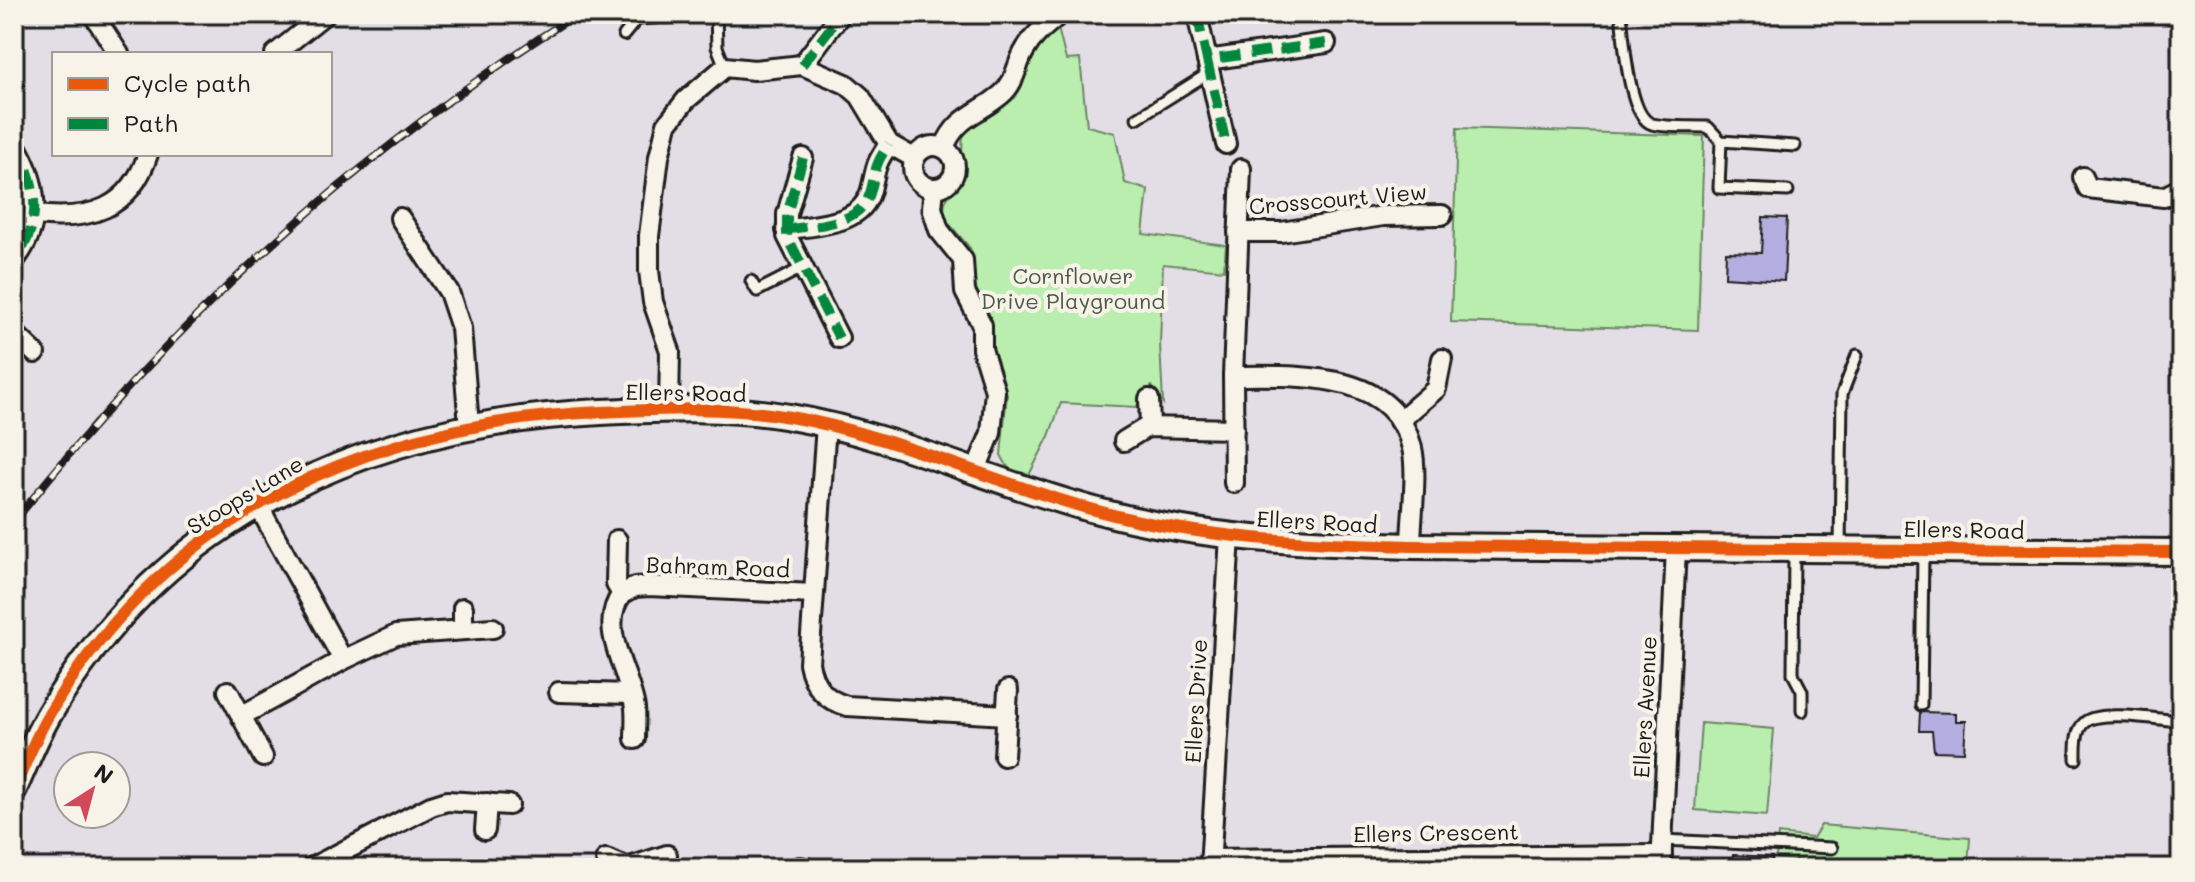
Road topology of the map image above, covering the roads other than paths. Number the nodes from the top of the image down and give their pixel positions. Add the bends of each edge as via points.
1 (93, 14) edge
2 (325, 14) edge
3 (716, 14) edge
4 (841, 14) edge
5 (1060, 14) edge
6 (1197, 14) edge
7 (1621, 14) edge
8 (624, 35) dead end
9 (1326, 43) dead end
10 (118, 52) edge
11 (278, 52) edge
12 (802, 65) junction
13 (725, 67) junction
14 (1208, 67) junction
15 (1137, 118) dead end
16 (1721, 141) junction
17 (14, 143) edge
18 (889, 144) junction
19 (1226, 144) dead end
20 (1795, 146) dead end
21 (944, 148) junction
22 (147, 156) edge
23 (803, 158) dead end
24 (914, 158) junction
25 (1241, 169) dead end
26 (2083, 177) dead end
27 (934, 188) junction
28 (2181, 188) edge
29 (1788, 191) dead end
30 (36, 215) junction
31 (1442, 215) dead end
32 (400, 218) dead end
33 (786, 230) junction
34 (1238, 232) junction
35 (14, 261) edge
36 (802, 268) junction
37 (751, 281) dead end
38 (14, 333) edge
39 (839, 338) dead end
40 (35, 353) dead end
41 (1857, 355) dead end
42 (1442, 359) dead end
43 (1233, 376) junction
44 (1149, 399) dead end
45 (669, 409) junction
46 (1399, 421) junction
47 (469, 425) junction
48 (826, 425) junction
49 (1150, 427) junction
50 (1234, 429) junction
51 (1124, 441) dead end
52 (975, 472) junction
53 (1234, 483) dead end
54 (258, 505) junction
55 (1230, 536) junction
56 (617, 540) dead end
57 (1411, 546) junction
58 (1676, 548) junction
59 (1794, 549) junction
60 (1840, 549) junction
61 (1923, 550) junction
62 (2181, 552) edge
63 (622, 594) junction
64 (813, 594) junction
65 (463, 608) dead end
66 (493, 628) dead end
67 (463, 630) junction
68 (343, 660) junction
69 (1008, 690) dead end
70 (228, 691) dead end
71 (559, 692) dead end
72 (631, 694) junction
73 (1921, 705) dead end
74 (1802, 711) dead end
75 (1007, 715) junction
76 (241, 716) junction
77 (2181, 721) edge
78 (635, 739) dead end
79 (1004, 756) dead end
80 (263, 757) dead end
81 (2076, 759) dead end
82 (14, 789) edge
83 (487, 803) junction
84 (509, 805) dead end
85 (485, 830) dead end
86 (1832, 848) dead end
87 (667, 855) dead end
88 (1662, 855) edge
89 (606, 859) dead end
90 (1210, 864) edge
91 (629, 867) edge
92 (800, 867) edge
93 (311, 868) edge
94 (806, 868) edge

1 - 10 street
2 - 11 street
3 - 8 lane via 637,19
3 - 13 lane via 717,47
4 - 12 street
5 - 21 street via 1024,50 1004,93 963,118
6 - 14 street
7 - 16 lane via 1639,116 1650,124 1708,127
9 - 14 street
12 - 13 street
12 - 18 street via 860,96
13 - 45 street via 667,124 659,157 649,271 653,302 670,351
14 - 15 lane
14 - 19 street
16 - 20 lane
16 - 29 lane via 1719,188
17 - 30 street via 35,187
18 - 24 street
18 - 33 street via 873,167 872,187 860,211 850,218
21 - 24 street via 930,146
21 - 27 street via 954,158 956,172 948,184
22 - 30 street via 139,177 96,214
23 - 33 street
24 - 27 street via 916,179
25 - 34 street
26 - 28 street via 2088,188 2164,197
27 - 52 street via 935,219 963,260 965,292 982,325 982,349 995,391 991,433
30 - 35 street
31 - 34 street, Crosscourt View
32 - 47 street via 449,292 461,328
33 - 36 street
34 - 43 street
36 - 37 lane via 757,291
36 - 39 street
38 - 40 street
41 - 60 lane via 1842,394
42 - 46 street via 1436,389
43 - 46 street via 1353,385 1376,397
43 - 50 street
44 - 49 street
45 - 47 street, Ellers Road
45 - 48 street, Ellers Road via 787,416
46 - 57 street via 1412,449
47 - 54 street, Stoops Lane via 333,466
48 - 52 street, Ellers Road
48 - 64 street, Bahram Road
49 - 50 street
49 - 51 street
50 - 53 street
52 - 55 street, Ellers Road via 1109,514
54 - 68 street
54 - 82 street, Stoops Lane via 165,572 115,623 49,713
55 - 57 street, Ellers Road
55 - 90 street, Ellers Drive
56 - 63 street, Bahram Road via 616,584
57 - 58 street, Ellers Road
58 - 59 street, Ellers Road
58 - 88 street, Ellers Avenue
59 - 60 street, Ellers Road
59 - 74 lane via 1793,674 1802,691
60 - 61 street, Ellers Road
61 - 62 street, Ellers Road
61 - 73 lane
63 - 64 street, Bahram Road via 649,586
63 - 72 street, Bahram Road via 613,618 614,637
64 - 75 street, Bahram Road via 812,678 836,703
65 - 67 street
66 - 67 street
67 - 68 street via 396,635
68 - 76 street
69 - 75 street
70 - 76 street
71 - 72 street
72 - 78 street, Bahram Road
75 - 79 street
76 - 80 street
77 - 81 lane via 2093,718 2078,733
83 - 84 street
83 - 85 street
83 - 93 street via 447,801 431,806
86 - 88 lane
87 - 91 street
88 - 90 street, Ellers Crescent
89 - 91 street
92 - 94 street

